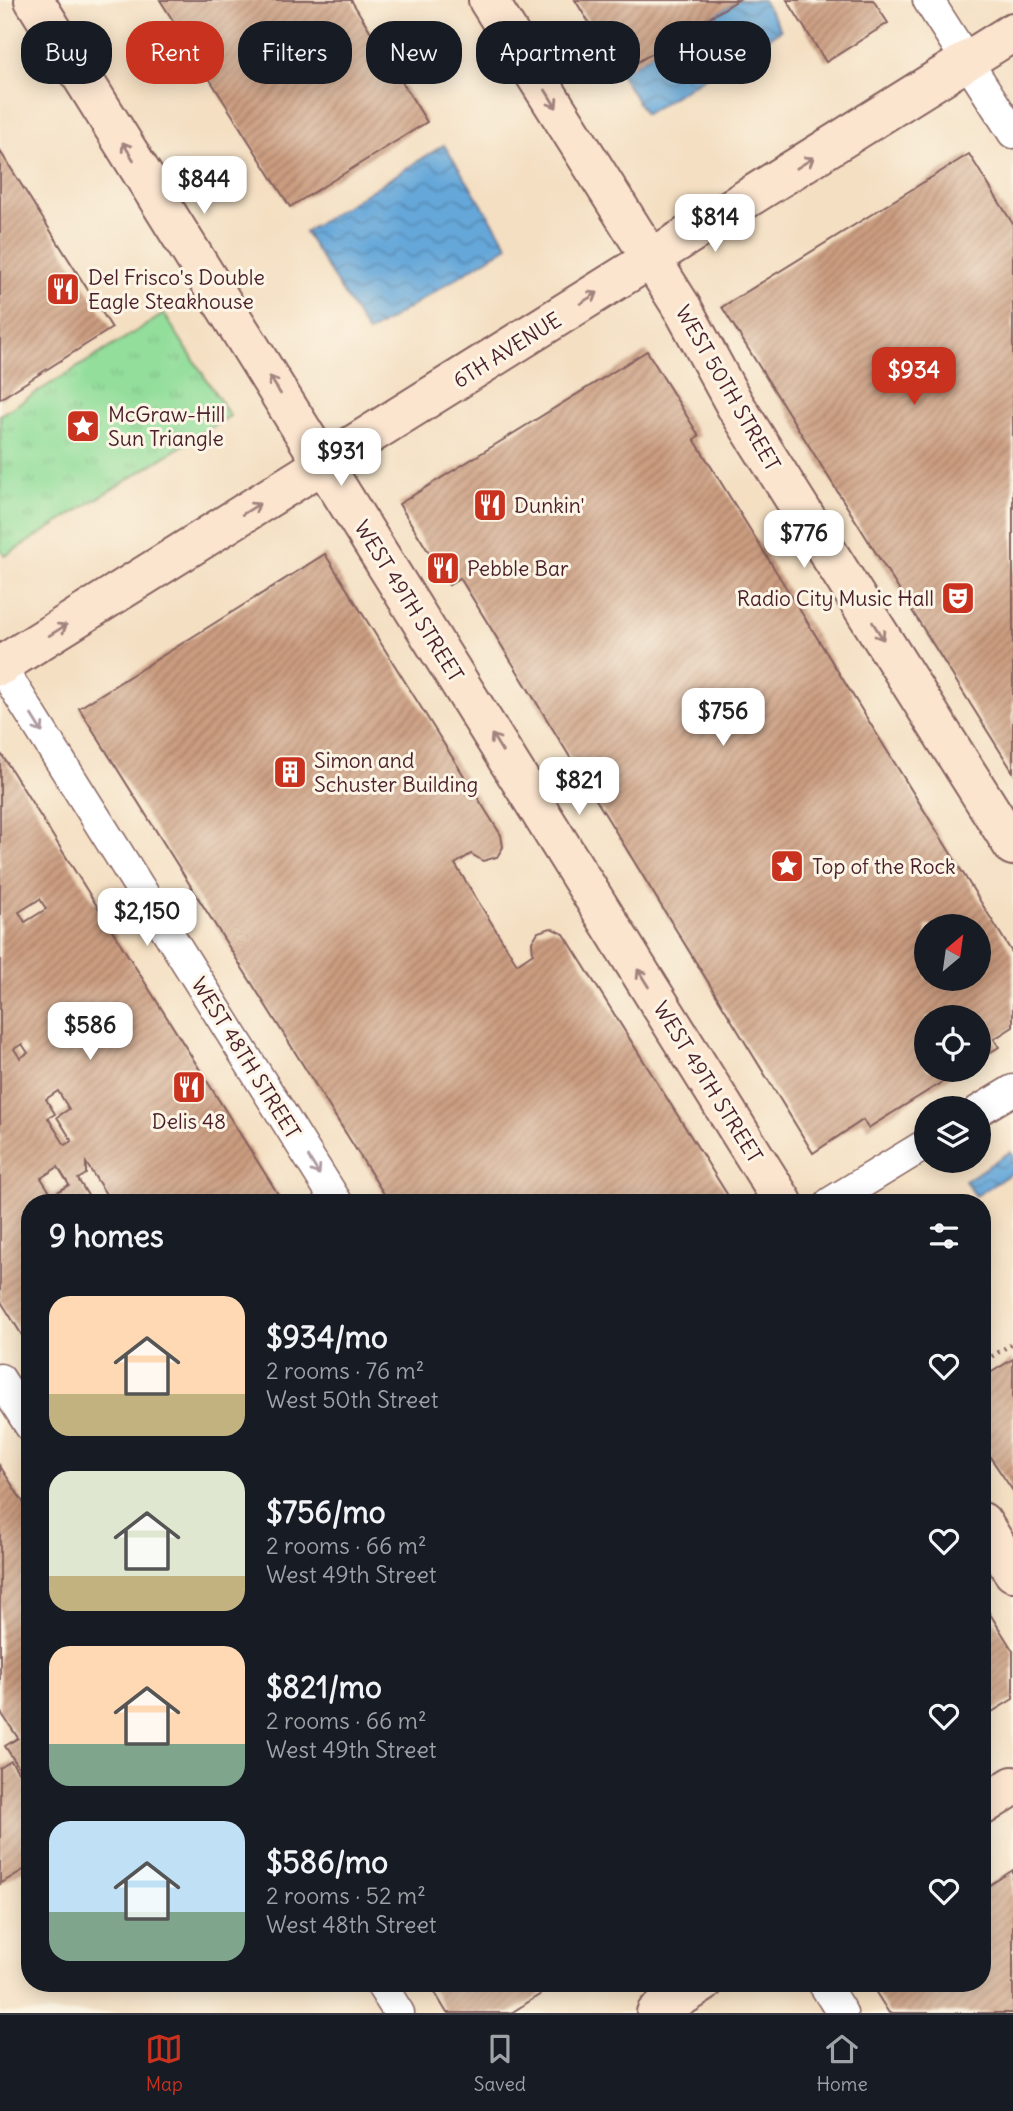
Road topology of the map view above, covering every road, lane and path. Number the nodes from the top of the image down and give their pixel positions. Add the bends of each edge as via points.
1 (34, 0) edge
2 (488, 0) edge
3 (928, 0) edge
4 (1013, 32) edge
5 (966, 62) junction
6 (1013, 133) edge
7 (651, 259) junction
8 (324, 464) junction
9 (0, 666) edge
10 (1013, 846) edge
11 (1013, 1090) edge
12 (991, 1103) edge
13 (914, 1151) edge
14 (332, 1194) edge
15 (778, 1194) edge
16 (844, 1194) edge
17 (1013, 1343) edge
18 (991, 1357) edge
19 (0, 1379) edge
20 (21, 1412) edge
21 (991, 1537) edge
22 (1013, 1572) edge
23 (1013, 1786) edge
24 (991, 1800) edge
25 (386, 1992) edge
26 (689, 1992) edge
27 (829, 1992) edge
28 (399, 2013) edge
29 (656, 2013) edge
30 (842, 2013) edge

8 -> 1 main road, WEST 49TH STREET
2 -> 7 main road, WEST 50TH STREET
3 - 5 street
4 - 5 main road, 6TH AVENUE
5 - 6 street
7 -> 5 main road, 6TH AVENUE
8 -> 7 main road, 6TH AVENUE
7 -> 10 main road, WEST 50TH STREET via 735,405
9 -> 8 main road, 6TH AVENUE
15 -> 8 main road, WEST 49TH STREET
9 -> 14 street, WEST 48TH STREET
11 - 12 street
13 - 16 street
17 - 18 path
19 - 20 street
21 - 22 main road
23 - 24 main road
25 - 28 street
26 - 29 main road
27 - 30 street

